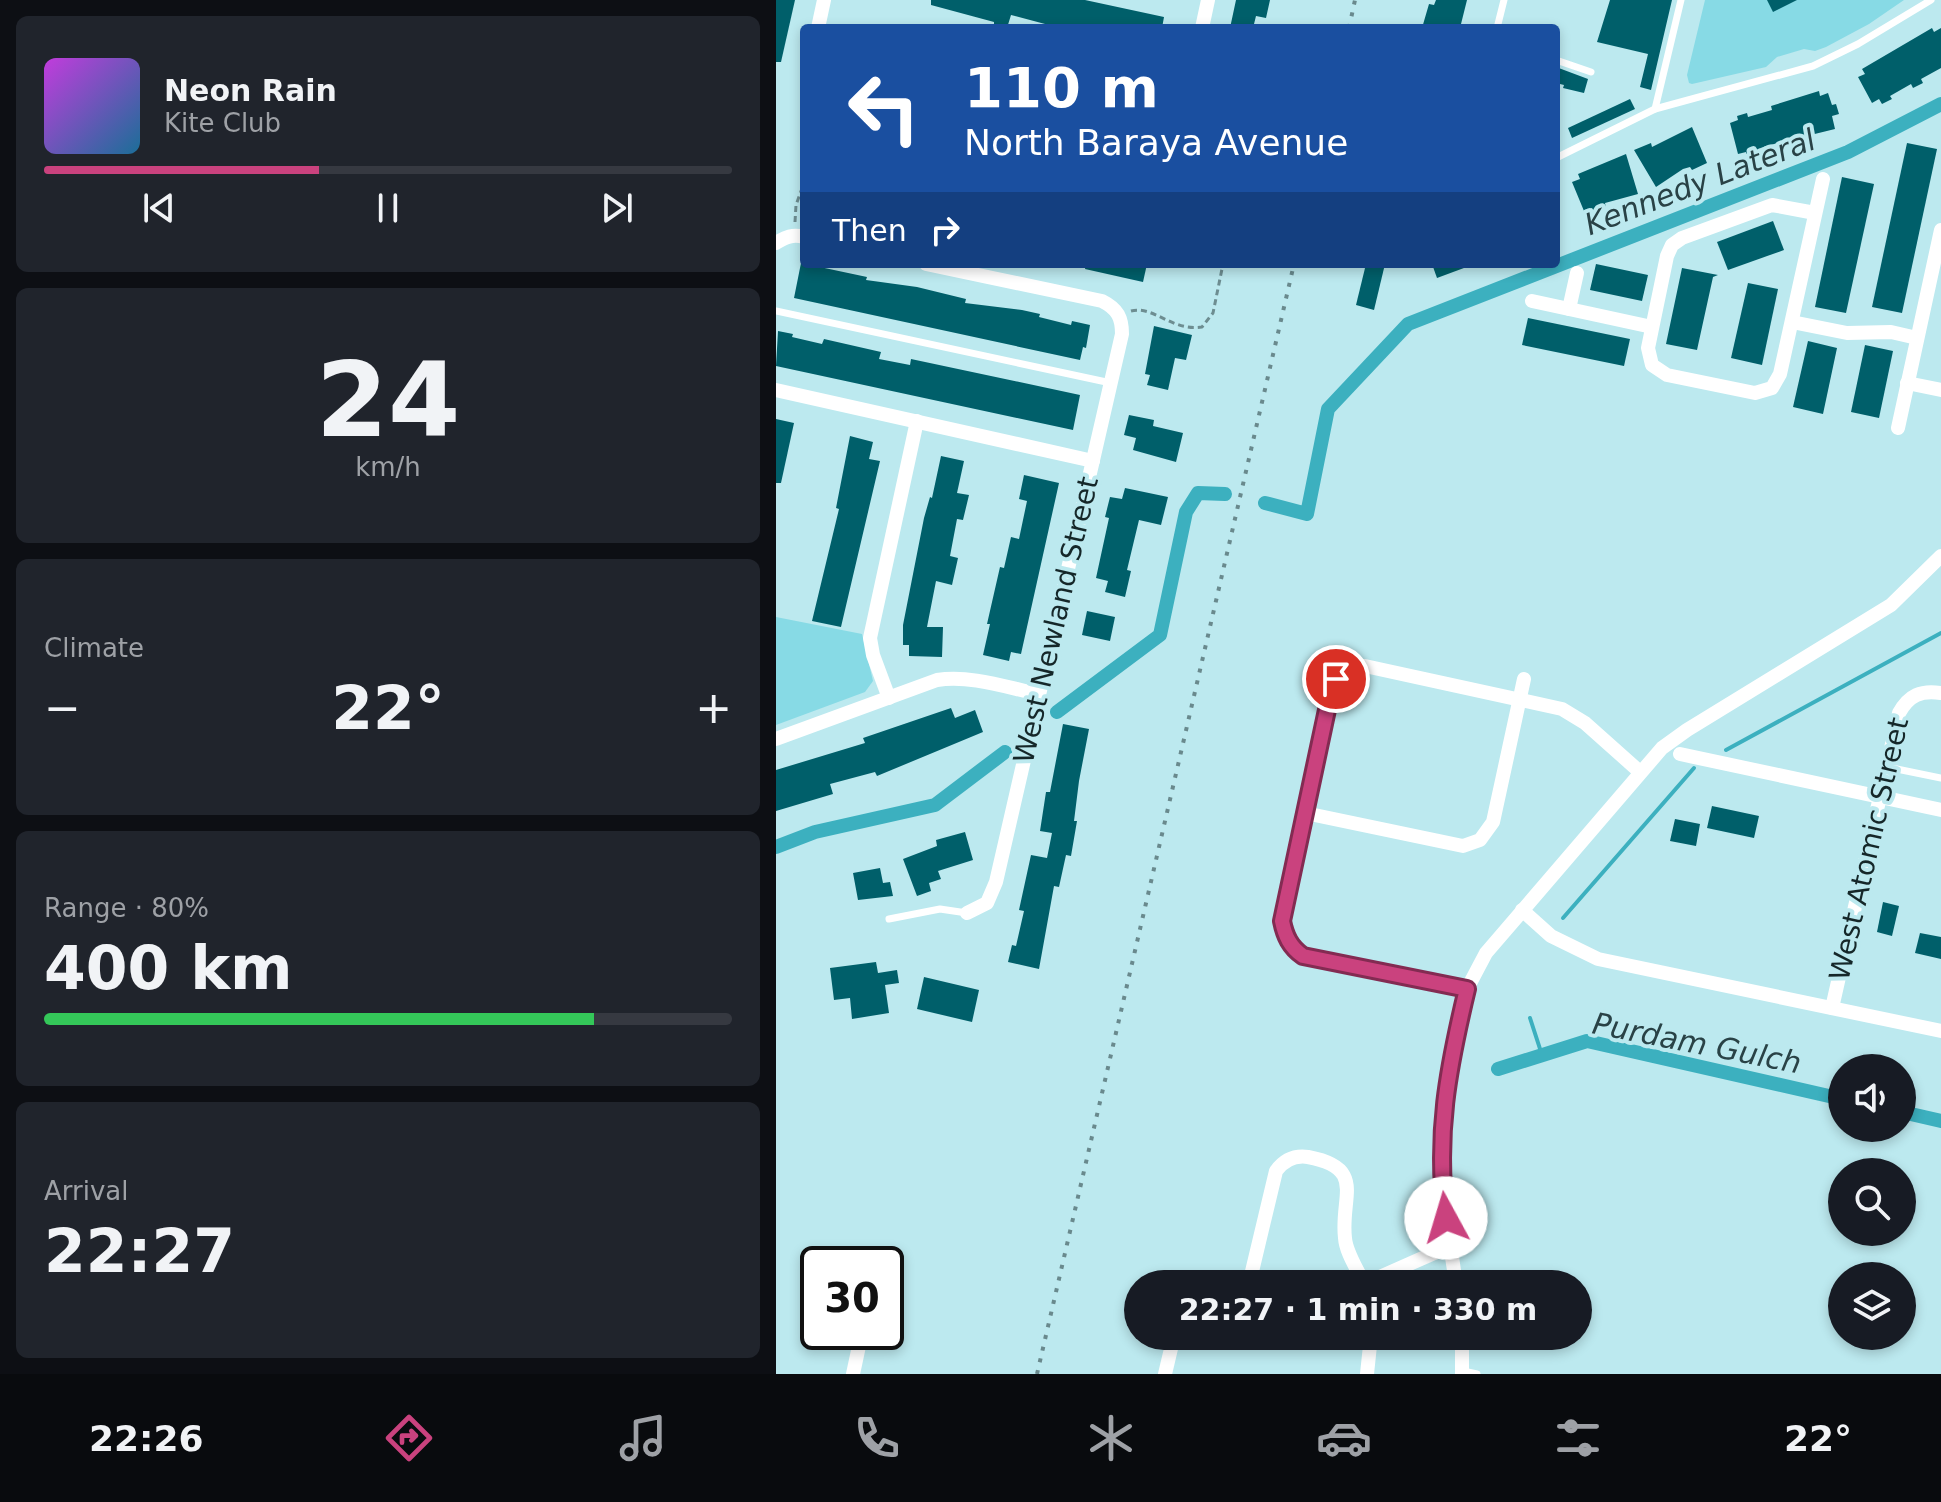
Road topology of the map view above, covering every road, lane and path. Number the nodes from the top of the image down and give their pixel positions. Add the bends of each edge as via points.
1 (824, 0) edge
2 (1208, 0) edge
3 (1504, 0) edge
4 (1681, 0) edge
5 (1931, 0) edge
6 (819, 24) edge
7 (1203, 24) edge
8 (1498, 24) edge
9 (1560, 61) edge
10 (1591, 72) dead end
11 (1655, 109) junction
12 (1560, 156) edge
13 (1823, 179) dead end
14 (800, 194) edge
15 (1815, 213) junction
16 (795, 222) dead end
17 (1941, 230) edge
18 (800, 236) edge
19 (776, 243) edge
20 (945, 268) edge
21 (1222, 268) edge
22 (1577, 273) dead end
23 (1532, 301) dead end
24 (1569, 309) junction
25 (776, 311) edge
26 (1125, 312) junction
27 (1792, 322) junction
28 (1652, 327) junction
29 (1917, 338) junction
30 (1111, 383) junction
31 (1907, 383) junction
32 (776, 390) edge
33 (1941, 390) edge
34 (917, 421) junction
35 (1898, 428) dead end
36 (1093, 461) junction
37 (1941, 556) edge
38 (1524, 679) dead end
39 (1941, 693) edge
40 (1038, 694) junction
41 (889, 698) junction
42 (1520, 700) junction
43 (776, 739) edge
44 (1680, 754) dead end
45 (1887, 767) junction
46 (1640, 772) junction
47 (1941, 778) edge
48 (1880, 797) junction
49 (1941, 810) edge
50 (1305, 813) junction
51 (1522, 910) junction
52 (967, 913) joint
53 (889, 919) dead end
54 (1467, 989) junction
55 (1832, 1008) junction
56 (1941, 1031) edge
57 (1450, 1246) junction
58 (1252, 1270) edge
59 (1358, 1270) edge
60 (1396, 1270) edge
61 (1454, 1270) edge
62 (858, 1350) edge
63 (1171, 1350) edge
64 (1370, 1350) edge
65 (1464, 1350) edge
66 (1467, 1373) edge
67 (853, 1374) edge
68 (1165, 1374) edge
69 (1367, 1374) edge

1 - 6 street
2 - 7 street
3 - 8 lane
4 - 11 lane
5 - 11 lane via 1813,66
9 - 10 lane
11 - 12 lane
13 - 15 street
14 - 16 path
15 - 27 street
15 - 28 street via 1763,207 1682,238 1667,256
17 - 29 street
18 - 19 street
20 - 26 street via 1102,301
21 - 26 path via 1213,313 1202,327 1184,327 1143,309
22 - 24 street
23 - 24 street
24 - 28 street
25 - 30 lane
26 - 30 street, West Newland Street
27 - 28 street via 1780,374 1772,388 1755,393 1667,375 1652,365
27 - 29 street
29 - 31 street
30 - 36 street, West Newland Street
31 - 33 street
31 - 35 street
32 - 34 street
34 - 36 street
34 - 41 street via 870,638
36 - 40 street, West Newland Street
37 - 46 street via 1891,605 1687,730
38 - 42 street
39 - 45 street, West Atomic Street via 1924,691 1905,703
40 - 41 street via 952,678
40 - 52 street, West Newland Street via 996,882 987,903
41 - 43 street
42 - 46 street via 1562,709
42 - 50 street via 1493,822 1480,840 1463,846
42 - 50 street via 1365,666 1343,672 1331,691
44 - 48 street
45 - 47 lane
45 - 48 street, West Atomic Street
46 - 51 street
48 - 49 street
48 - 55 street, West Atomic Street
50 - 54 street via 1282,921 1288,941 1303,956
51 - 54 street via 1486,953
51 - 55 street via 1551,936 1598,959
52 - 53 lane via 940,909
54 - 57 street via 1440,1142
55 - 56 street
57 - 60 street
57 - 61 street
58 - 59 street via 1274,1177 1287,1160 1306,1157 1332,1163 1348,1184 1345,1239
62 - 67 street
63 - 68 street
64 - 69 street
65 - 66 street

